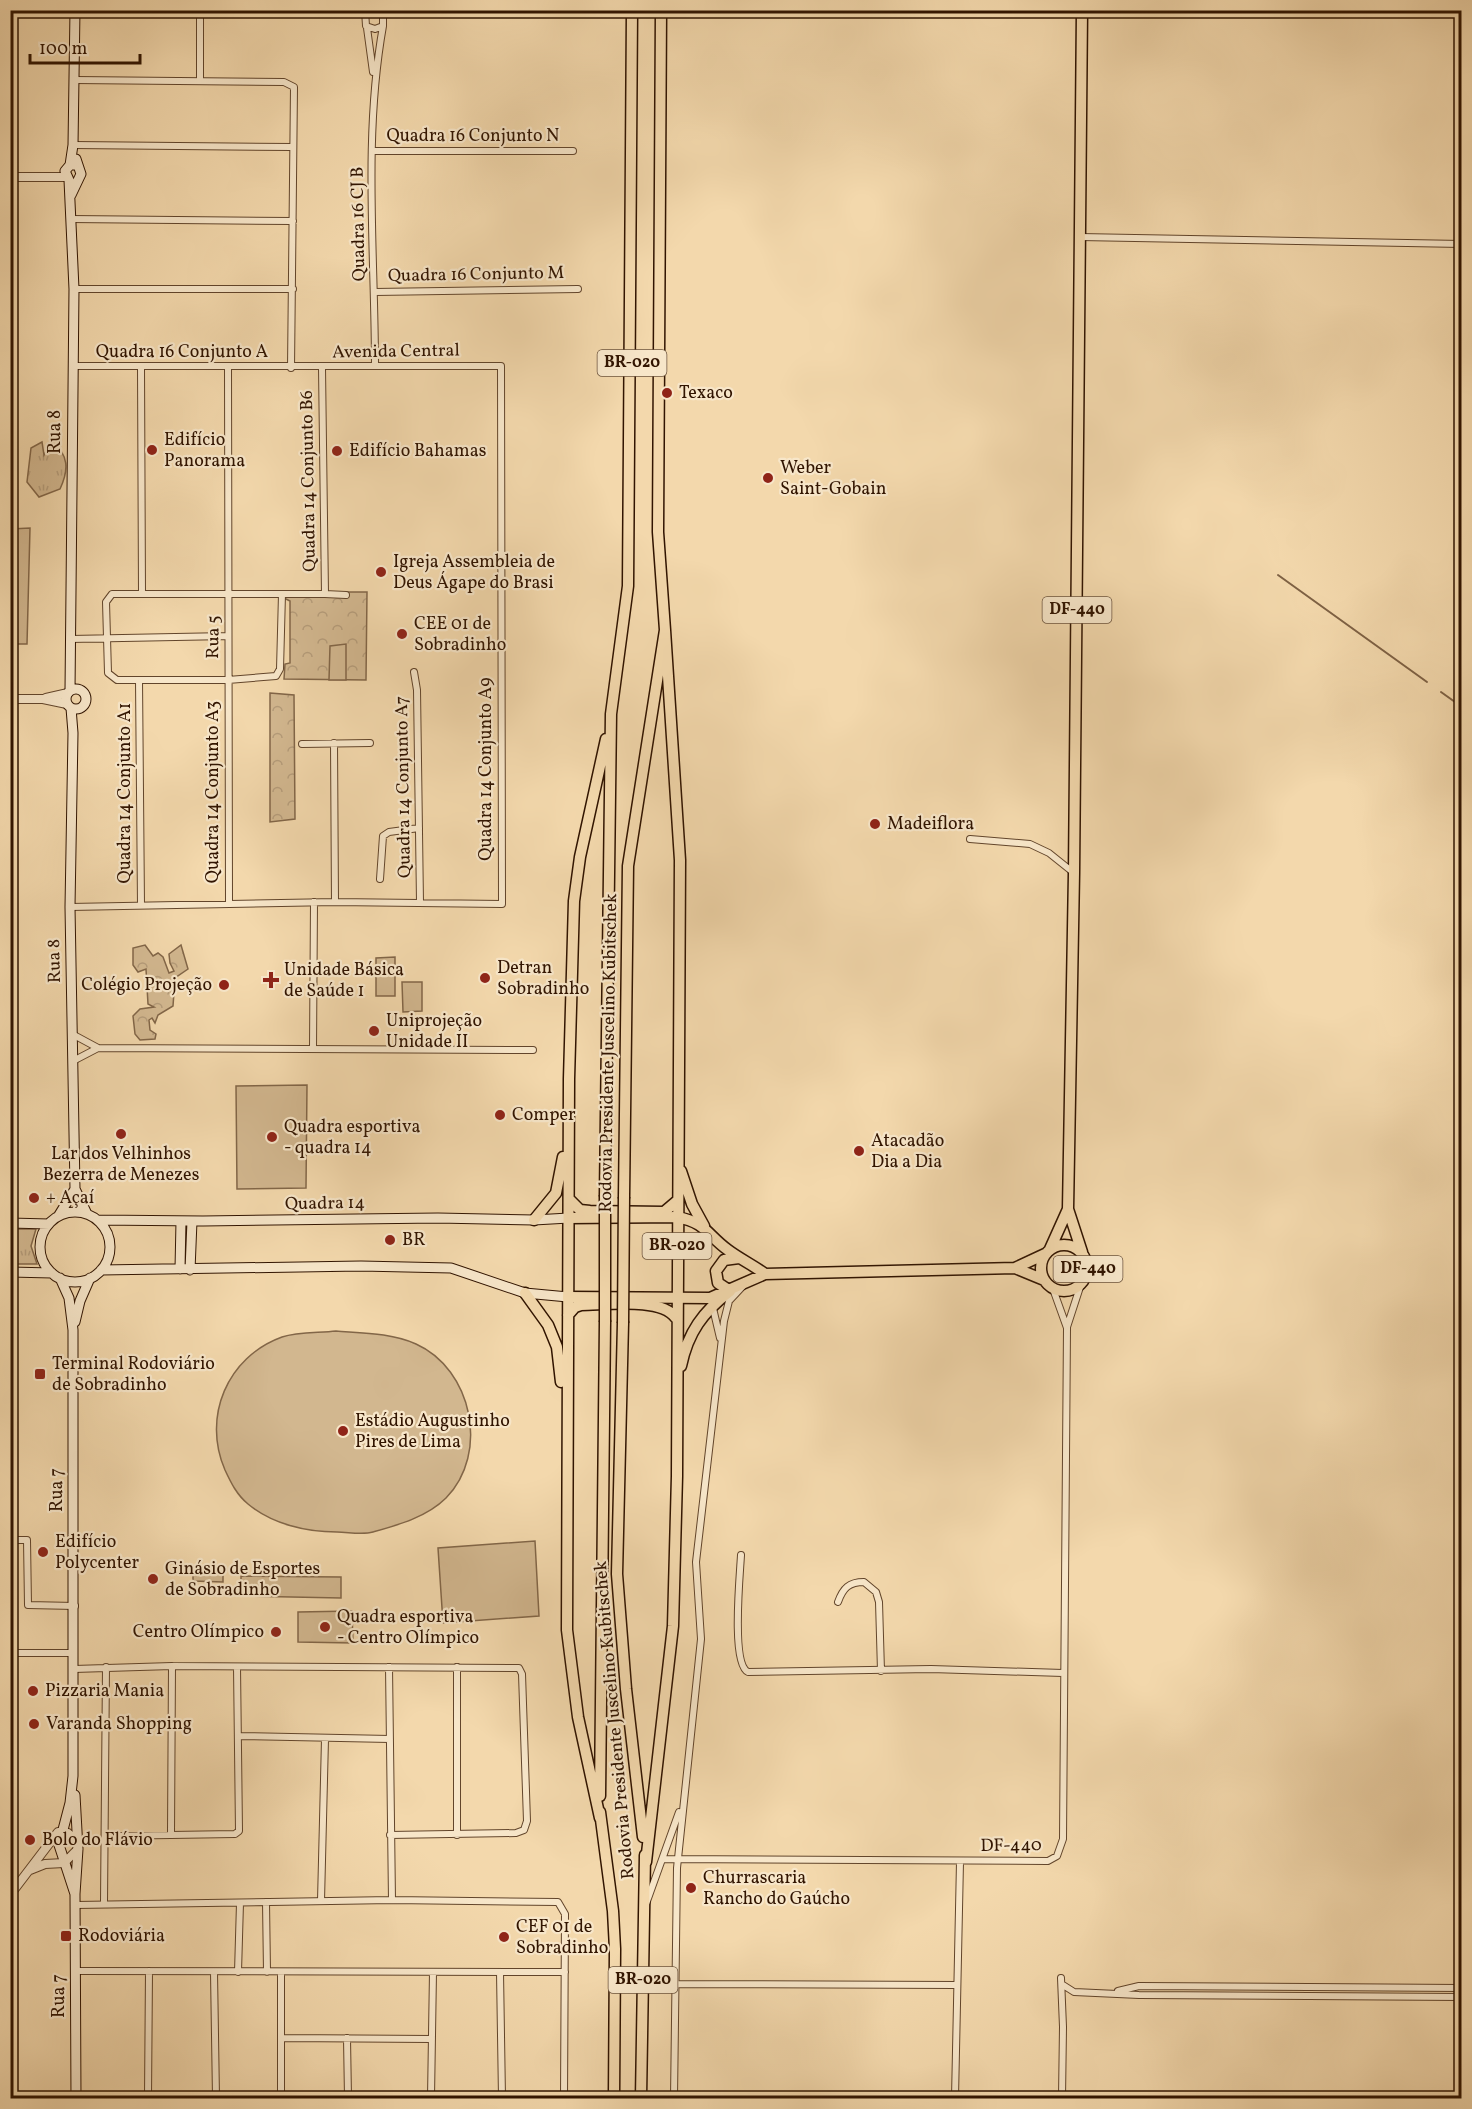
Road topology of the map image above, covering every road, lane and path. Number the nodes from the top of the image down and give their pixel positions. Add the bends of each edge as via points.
1 (75, 10) edge
2 (200, 10) edge
3 (364, 10) edge
4 (383, 10) edge
5 (632, 10) edge
6 (661, 10) edge
7 (1082, 10) edge
8 (382, 26) junction
9 (368, 28) junction
10 (200, 80) junction
11 (74, 81) junction
12 (375, 81) junction
13 (73, 147) junction
14 (293, 147) junction
15 (374, 151) junction
16 (573, 151) dead end
17 (71, 172) junction
18 (10, 177) edge
19 (69, 219) junction
20 (293, 221) junction
21 (1080, 237) junction
22 (1461, 244) edge
23 (74, 289) junction
24 (293, 289) junction
25 (578, 289) dead end
26 (375, 291) junction
27 (72, 366) junction
28 (228, 366) junction
29 (375, 366) junction
30 (501, 366) joint
31 (141, 367) junction
32 (291, 368) junction
33 (322, 368) junction
34 (142, 594) junction
35 (230, 594) junction
36 (282, 594) junction
37 (325, 594) junction
38 (346, 595) dead end
39 (665, 630) junction
40 (228, 636) junction
41 (107, 638) junction
42 (70, 639) junction
43 (414, 672) dead end
44 (139, 680) junction
45 (228, 680) junction
46 (73, 691) junction
47 (10, 699) edge
48 (43, 699) junction
49 (72, 707) junction
50 (611, 714) junction
51 (334, 743) junction
52 (370, 743) dead end
53 (302, 744) dead end
54 (419, 828) junction
55 (970, 839) dead end
56 (1074, 873) junction
57 (380, 879) dead end
58 (314, 902) junction
59 (335, 902) junction
60 (420, 902) junction
61 (229, 903) junction
62 (141, 905) junction
63 (70, 907) junction
64 (72, 1034) junction
65 (94, 1048) junction
66 (312, 1049) junction
67 (533, 1050) dead end
68 (73, 1061) junction
69 (569, 1078) junction
70 (677, 1157) junction
71 (75, 1189) junction
72 (569, 1198) junction
73 (677, 1201) junction
74 (1068, 1209) junction
75 (87, 1214) junction
76 (59, 1215) junction
77 (662, 1217) junction
78 (677, 1217) junction
79 (569, 1218) junction
80 (98, 1220) junction
81 (534, 1220) junction
82 (181, 1221) junction
83 (192, 1221) junction
84 (10, 1224) edge
85 (49, 1224) junction
86 (704, 1226) junction
87 (677, 1232) junction
88 (1047, 1252) junction
89 (1082, 1252) junction
90 (740, 1258) junction
91 (1015, 1268) junction
92 (180, 1269) junction
93 (101, 1270) junction
94 (190, 1270) junction
95 (10, 1272) edge
96 (765, 1274) junction
97 (56, 1276) junction
98 (90, 1278) junction
99 (1044, 1280) junction
100 (746, 1284) junction
101 (1081, 1284) junction
102 (1053, 1289) junction
103 (730, 1291) junction
104 (525, 1293) junction
105 (568, 1297) junction
106 (676, 1297) junction
107 (711, 1301) junction
108 (567, 1315) junction
109 (676, 1318) junction
110 (1067, 1328) junction
111 (73, 1330) junction
112 (721, 1347) junction
113 (676, 1390) junction
114 (566, 1432) junction
115 (10, 1540) edge
116 (741, 1556) dead end
117 (838, 1602) dead end
118 (75, 1606) junction
119 (10, 1653) edge
120 (74, 1653) junction
121 (106, 1666) junction
122 (172, 1666) junction
123 (457, 1666) junction
124 (237, 1667) junction
125 (389, 1667) junction
126 (74, 1669) junction
127 (881, 1671) junction
128 (1063, 1673) junction
129 (238, 1736) junction
130 (325, 1738) junction
131 (390, 1739) junction
132 (73, 1776) junction
133 (682, 1802) junction
134 (600, 1818) junction
135 (60, 1831) junction
136 (171, 1834) junction
137 (390, 1835) junction
138 (457, 1835) junction
139 (106, 1836) junction
140 (78, 1845) junction
141 (663, 1859) junction
142 (678, 1859) junction
143 (646, 1862) junction
144 (960, 1862) junction
145 (64, 1863) junction
146 (30, 1870) junction
147 (75, 1894) junction
148 (10, 1895) edge
149 (392, 1900) junction
150 (321, 1901) junction
151 (266, 1902) junction
152 (104, 1903) junction
153 (240, 1903) junction
154 (75, 1905) junction
155 (644, 1909) junction
156 (76, 1971) junction
157 (149, 1971) junction
158 (214, 1972) junction
159 (238, 1972) junction
160 (267, 1972) junction
161 (281, 1972) junction
162 (433, 1972) junction
163 (500, 1972) junction
164 (565, 1972) junction
165 (675, 1984) junction
166 (957, 1985) junction
167 (1461, 1988) edge
168 (1108, 1992) junction
169 (1461, 1997) edge
170 (282, 2038) junction
171 (347, 2038) junction
172 (432, 2039) junction
173 (76, 2098) edge
174 (148, 2098) edge
175 (216, 2098) edge
176 (281, 2098) edge
177 (348, 2098) edge
178 (431, 2098) edge
179 (502, 2098) edge
180 (564, 2098) edge
181 (614, 2098) edge
182 (641, 2098) edge
183 (674, 2098) edge
184 (955, 2098) edge
185 (1062, 2098) edge

1 - 11 main road, Rua 8
2 - 10 street
3 - 9 street, Quadra 16 CJ B
4 - 8 street, Quadra 16 CJ B
5 - 50 main road, Rodovia Presidente Juscelino Kubitschek / BR-020 via 628,586
6 - 39 main road, Rodovia Presidente Juscelino Kubitschek / BR-020 via 658,522
7 - 21 main road, DF-440
8 - 9 street
8 - 12 street, Quadra 16 CJ B
9 - 12 street, Quadra 16 CJ B
10 - 11 street
10 - 14 street via 284,82 294,87
11 - 13 main road, Rua 8
12 - 15 street, Quadra 16 CJ B
13 - 14 street
13 - 17 main road, Rua 8
14 - 20 street
15 - 16 street, Quadra 16 Conjunto N
15 - 26 street, Quadra 16 CJ B
17 - 18 street
17 - 19 main road, Rua 8
19 - 20 street
19 - 23 main road, Rua 8
20 - 24 street
21 - 22 street
21 - 56 main road, DF-440
23 - 24 street
23 - 27 main road, Rua 8
24 - 32 street
25 - 26 street, Quadra 16 Conjunto M
26 - 29 street, Quadra 16 CJ B
27 - 31 street, Quadra 16 Conjunto A
27 - 42 main road, Rua 8
28 - 31 street, Quadra 16 Conjunto A
28 - 32 street, Quadra 16 Conjunto A
28 - 35 street, Rua 5
29 - 30 street, Avenida Central
29 - 33 street, Avenida Central
30 - 60 street, Quadra 14 Conjunto A9 via 502,904
31 - 34 street
32 - 33 street, Avenida Central
33 - 37 street, Quadra 14 Conjunto B6
34 - 35 street
34 - 41 street via 109,596
35 - 36 street
35 - 40 street, Rua 5
36 - 37 street
36 - 45 street via 278,673 272,677
37 - 38 street
39 - 70 main road, BR-020 via 680,860
39 - 143 main road, Rodovia Presidente Juscelino Kubitschek / BR-020, bridge via 628,866 617,1574
40 - 41 street
40 - 45 street, Rua 5
41 - 42 street
41 - 44 street via 109,676
42 - 46 main road, Rua 8
43 - 54 street, Quadra 14 Conjunto A7
44 - 45 street
44 - 62 street, Quadra 14 Conjunto A1
45 - 61 street, Quadra 14 Conjunto A3
46 - 48 street
46 - 49 main road
46 - 49 main road via 86,695 87,701
47 - 48 street
48 - 49 street
49 - 63 main road, Rua 8
50 - 69 main road, BR-020 via 574,901
50 - 134 main road, Rodovia Presidente Juscelino Kubitschek / BR-020, bridge
51 - 52 street
51 - 53 street
51 - 59 street
54 - 57 street via 383,836
54 - 60 street, Quadra 14 Conjunto A7
55 - 56 street via 1030,844
56 - 74 main road, DF-440
58 - 59 street
58 - 61 street
58 - 66 street
59 - 60 street
61 - 62 street
62 - 63 street
63 - 64 main road, Rua 8
64 - 65 street
64 - 68 main road, Rua 8
65 - 66 street
65 - 68 street
66 - 67 street
68 - 71 main road, Rua 8
69 - 72 main road, BR-020
69 - 81 main road via 563,1168 556,1193
70 - 73 main road, BR-020
70 - 86 main road via 692,1204
71 - 75 main road, Rua 8
71 - 76 main road
72 - 73 main road via 584,1211 664,1212
72 - 79 main road, BR-020
73 - 78 main road, BR-020
74 - 88 main road, DF-440
74 - 89 main road, DF-440
75 - 76 main road
75 - 80 main road
76 - 85 main road
77 - 78 main road
77 - 79 main road
77 - 87 main road
78 - 86 main road
78 - 87 main road, BR-020
79 - 81 main road, Quadra 14
79 - 105 main road, BR-020
80 - 82 main road, Quadra 14
80 - 93 main road via 109,1238 110,1250
81 - 83 main road, Quadra 14
82 - 83 main road, Quadra 14
82 - 92 main road
83 - 94 main road
84 - 85 main road
85 - 97 main road via 40,1249 46,1266
86 - 90 main road
87 - 106 main road, BR-020
88 - 89 main road, DF-440 via 1066,1245
88 - 91 main road
88 - 99 main road, DF-440 via 1041,1267
89 - 101 main road, DF-440 via 1088,1268
90 - 96 main road
90 - 103 main road via 724,1260 716,1271 718,1284
91 - 96 main road
91 - 99 main road
92 - 93 main road
92 - 94 main road
93 - 98 main road
94 - 104 main road via 451,1268
95 - 97 main road
96 - 100 main road
97 - 98 main road via 70,1281
97 - 111 main road, Rua 7 via 69,1298
98 - 111 main road
99 - 102 main road, DF-440
100 - 103 main road
100 - 112 street via 729,1301
101 - 102 main road, DF-440 via 1066,1292
101 - 110 street, DF-440
102 - 110 street, DF-440
103 - 107 main road
104 - 105 main road
104 - 114 main road via 548,1325 557,1347
105 - 106 main road
105 - 108 main road, BR-020
106 - 107 main road
106 - 109 main road, BR-020
107 - 112 street
107 - 113 main road via 689,1336
108 - 109 main road via 581,1305 640,1305 666,1309
108 - 114 main road, BR-020
109 - 113 main road, BR-020
110 - 128 street, DF-440
111 - 118 main road, Rua 7
112 - 133 street via 696,1562 701,1640
113 - 143 main road, BR-020 via 673,1626
114 - 134 main road, BR-020 via 565,1583 569,1657
115 - 118 street via 27,1540 27,1605
116 - 127 street via 738,1649 743,1670
117 - 127 street via 842,1592 855,1582 864,1582 876,1592
118 - 120 main road, Rua 7
119 - 120 street
120 - 126 main road, Rua 7
121 - 122 street
121 - 126 street
121 - 139 street
122 - 124 street
122 - 136 street
123 - 125 street
123 - 138 street
123 - 138 street via 519,1668 526,1821 524,1830 516,1833
124 - 125 street
124 - 129 street
125 - 131 street
126 - 132 main road, Rua 7
127 - 128 street
128 - 144 street, DF-440 / DF-440 via 1060,1852 1048,1861
129 - 130 street
129 - 136 street via 239,1831
130 - 131 street
130 - 150 street
131 - 137 street
132 - 135 main road, Rua 7 via 70,1803
132 - 140 main road, Rua 7
133 - 141 street
133 - 142 street
134 - 181 main road, Rodovia Presidente Juscelino Kubitschek / BR-020 via 615,1949
135 - 140 street via 68,1833
135 - 145 main road, Rua 7
135 - 146 street
136 - 139 street
137 - 138 street
137 - 149 street
139 - 152 street
140 - 145 street
140 - 147 main road, Rua 7
141 - 142 street, DF-440
141 - 155 street
142 - 144 street, DF-440
142 - 165 street
143 - 155 main road, Rodovia Presidente Juscelino Kubitschek / BR-020
144 - 166 street
145 - 146 street
145 - 147 main road, Rua 7
146 - 148 street
147 - 154 main road, Rua 7
149 - 150 street
149 - 164 street via 561,1904 565,1914
150 - 151 street
151 - 153 street
151 - 160 street
152 - 153 street
152 - 154 street
153 - 159 street
154 - 156 main road, Rua 7
155 - 182 main road, Rodovia Presidente Juscelino Kubitschek / BR-020
156 - 157 street
156 - 173 main road, Rua 7
157 - 158 street
157 - 174 street
158 - 159 street
158 - 175 street
159 - 160 street
160 - 161 street
161 - 162 street
161 - 170 street
162 - 163 street
162 - 172 street
163 - 164 street
163 - 179 street
164 - 180 street
165 - 166 street
165 - 183 street
166 - 184 street
167 - 168 street via 1139,1986
168 - 169 street
168 - 185 street via 1074,1992 1062,1982
170 - 171 street
170 - 176 street
171 - 172 street
171 - 177 street
172 - 178 street

